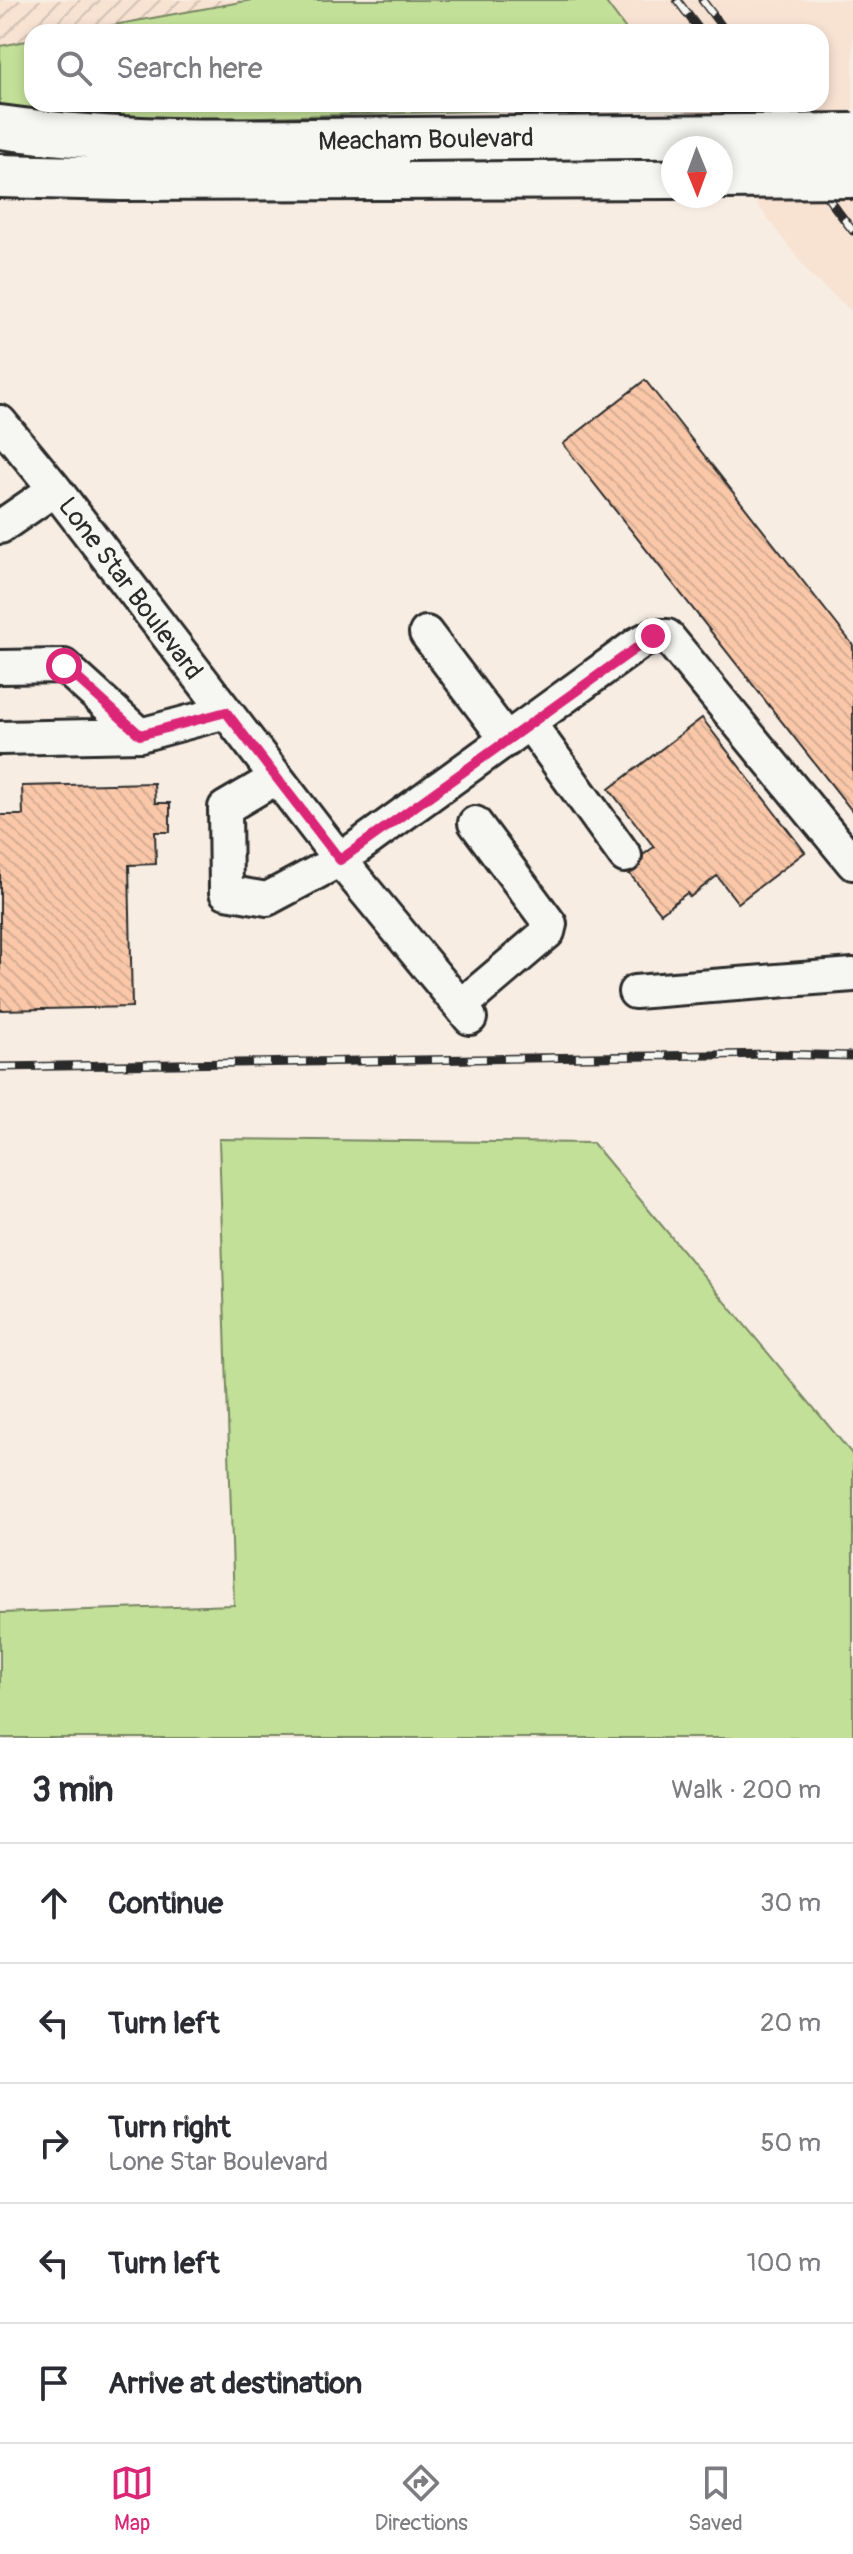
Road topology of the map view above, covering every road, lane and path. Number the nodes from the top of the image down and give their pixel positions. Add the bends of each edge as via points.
1 (0, 127) edge
2 (853, 135) edge
3 (0, 176) edge
4 (853, 176) edge
5 (661, 177) edge
6 (733, 177) edge
7 (0, 422) edge
8 (55, 489) junction
9 (0, 527) edge
10 (426, 633) dead end
11 (0, 667) edge
12 (226, 712) junction
13 (519, 732) junction
14 (140, 735) junction
15 (0, 738) edge
16 (276, 778) junction
17 (475, 823) dead end
18 (625, 856) dead end
19 (340, 860) junction
20 (853, 863) edge
21 (853, 975) edge
22 (635, 992) dead end

1 - 2 main road, Meacham Boulevard, bridge via 189,141
3 - 5 main road, Meacham Boulevard
4 - 6 main road, bridge
7 - 8 street, Lone Star Boulevard
8 - 9 street
8 - 12 street, Lone Star Boulevard
10 - 13 street
11 - 14 street via 64,666
12 - 14 street
12 - 16 street, Lone Star Boulevard
13 - 18 street
13 - 19 street
13 - 20 street via 639,643 667,636
14 - 15 street
16 - 19 street, Lone Star Boulevard
16 - 19 street via 225,808 226,892 267,899
17 - 19 street, Lone Star Boulevard via 550,924 548,932 465,1012
21 - 22 street

